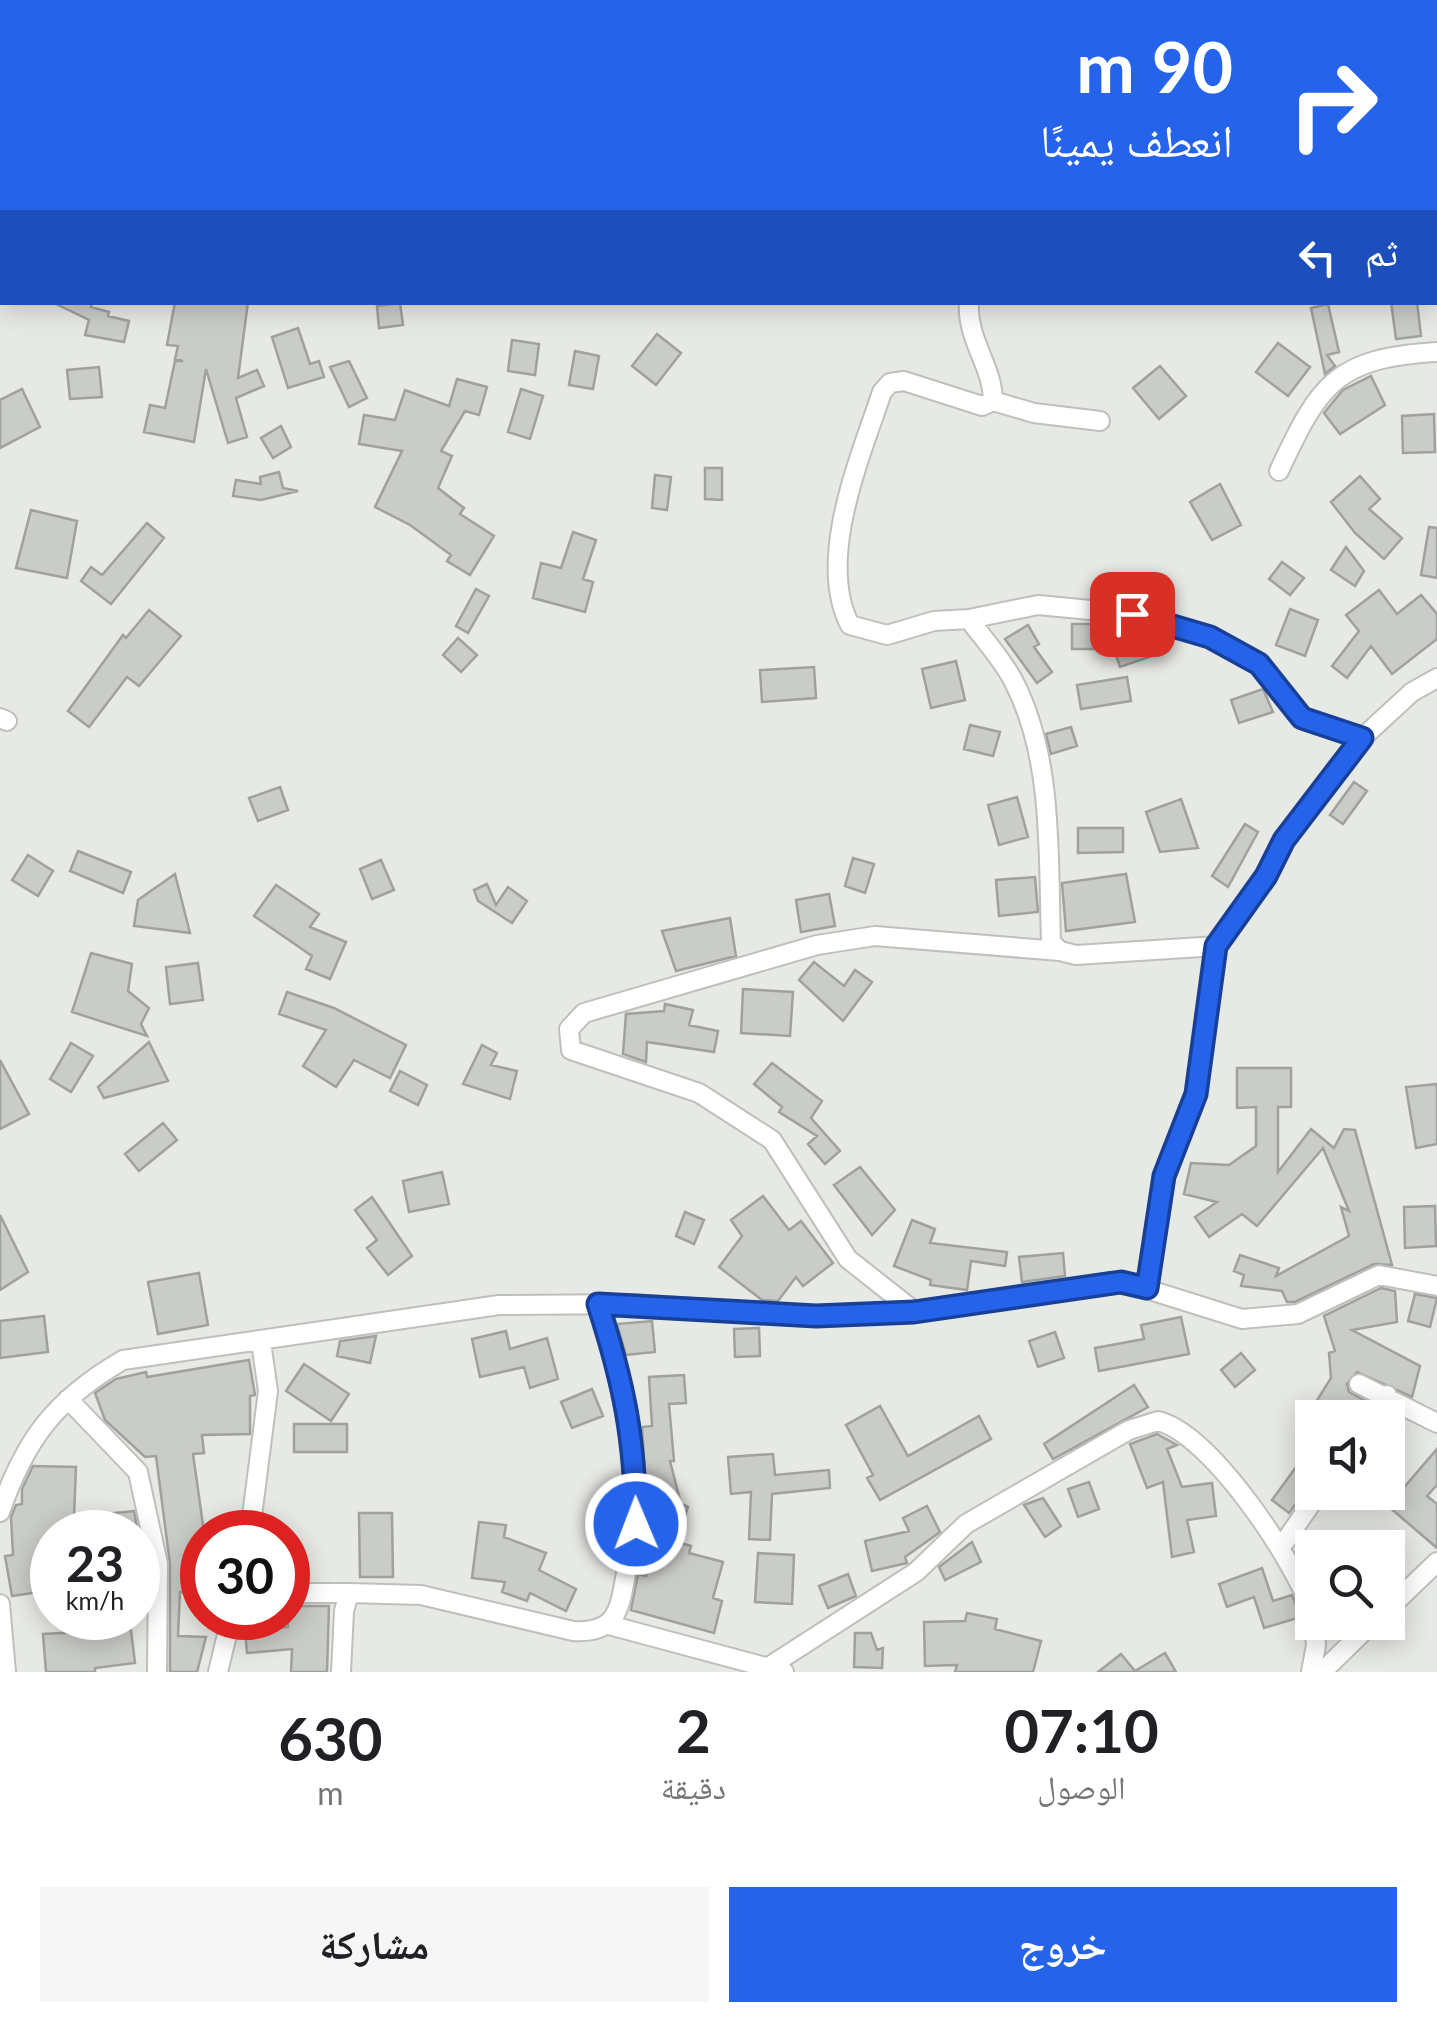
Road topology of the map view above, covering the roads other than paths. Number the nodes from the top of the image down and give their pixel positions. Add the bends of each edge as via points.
1 (969, 305) edge
2 (1437, 352) edge
3 (993, 401) junction
4 (1100, 421) dead end
5 (1279, 471) dead end
6 (970, 619) junction
7 (1437, 678) edge
8 (1362, 738) junction
9 (1216, 946) junction
10 (1060, 951) junction
11 (1437, 1286) edge
12 (1147, 1288) junction
13 (598, 1304) junction
14 (914, 1312) junction
15 (260, 1342) junction
16 (1358, 1384) dead end
17 (1387, 1395) junction
18 (68, 1399) junction
19 (1384, 1400) edge
20 (1437, 1423) edge
21 (253, 1510) edge
22 (1307, 1510) edge
23 (0, 1512) edge
24 (1282, 1546) junction
25 (1437, 1562) edge
26 (1295, 1574) edge
27 (310, 1593) edge
28 (349, 1593) junction
29 (1405, 1593) edge
30 (0, 1604) edge
31 (610, 1625) junction
32 (226, 1640) edge
33 (1316, 1640) edge
34 (1355, 1640) edge
35 (3, 1662) edge
36 (777, 1669) edge
37 (157, 1672) edge
38 (218, 1672) edge
39 (341, 1672) edge
40 (1311, 1672) edge
41 (1322, 1672) edge

1 - 3 street
2 - 5 street via 1360,362 1331,384 1303,421
3 - 4 street
3 - 6 street via 982,406 904,381 890,383 853,479 836,565 838,602 850,625 874,635
6 - 8 street via 1038,605 1132,614 1210,637 1259,664 1302,718
6 - 10 street via 1014,681 1034,732 1046,813 1052,942
7 - 8 street
8 - 9 street via 1284,840
9 - 10 street via 1076,956
9 - 12 street via 1196,1094 1164,1176
10 - 14 street via 875,936 817,945 584,1013 568,1030 570,1050 699,1093 772,1140 848,1260
11 - 12 street via 1378,1275 1298,1314 1242,1319
12 - 14 street via 1121,1282
13 - 14 street via 816,1316
13 - 15 street via 499,1305
13 - 31 street via 623,1380 635,1451 636,1524
15 - 18 street via 123,1360
15 - 21 street via 268,1391
16 - 17 street
17 - 19 street
17 - 20 street
18 - 23 street via 18,1460
18 - 37 street via 138,1472 158,1564
22 - 24 street
24 - 26 street
24 - 36 street via 1183,1432 1158,1420 1129,1430 966,1524 916,1572
25 - 29 street
27 - 28 street
28 - 31 street via 421,1595 572,1630 597,1632
28 - 39 street
30 - 35 street
31 - 36 street
32 - 38 street
33 - 40 street
34 - 41 street

